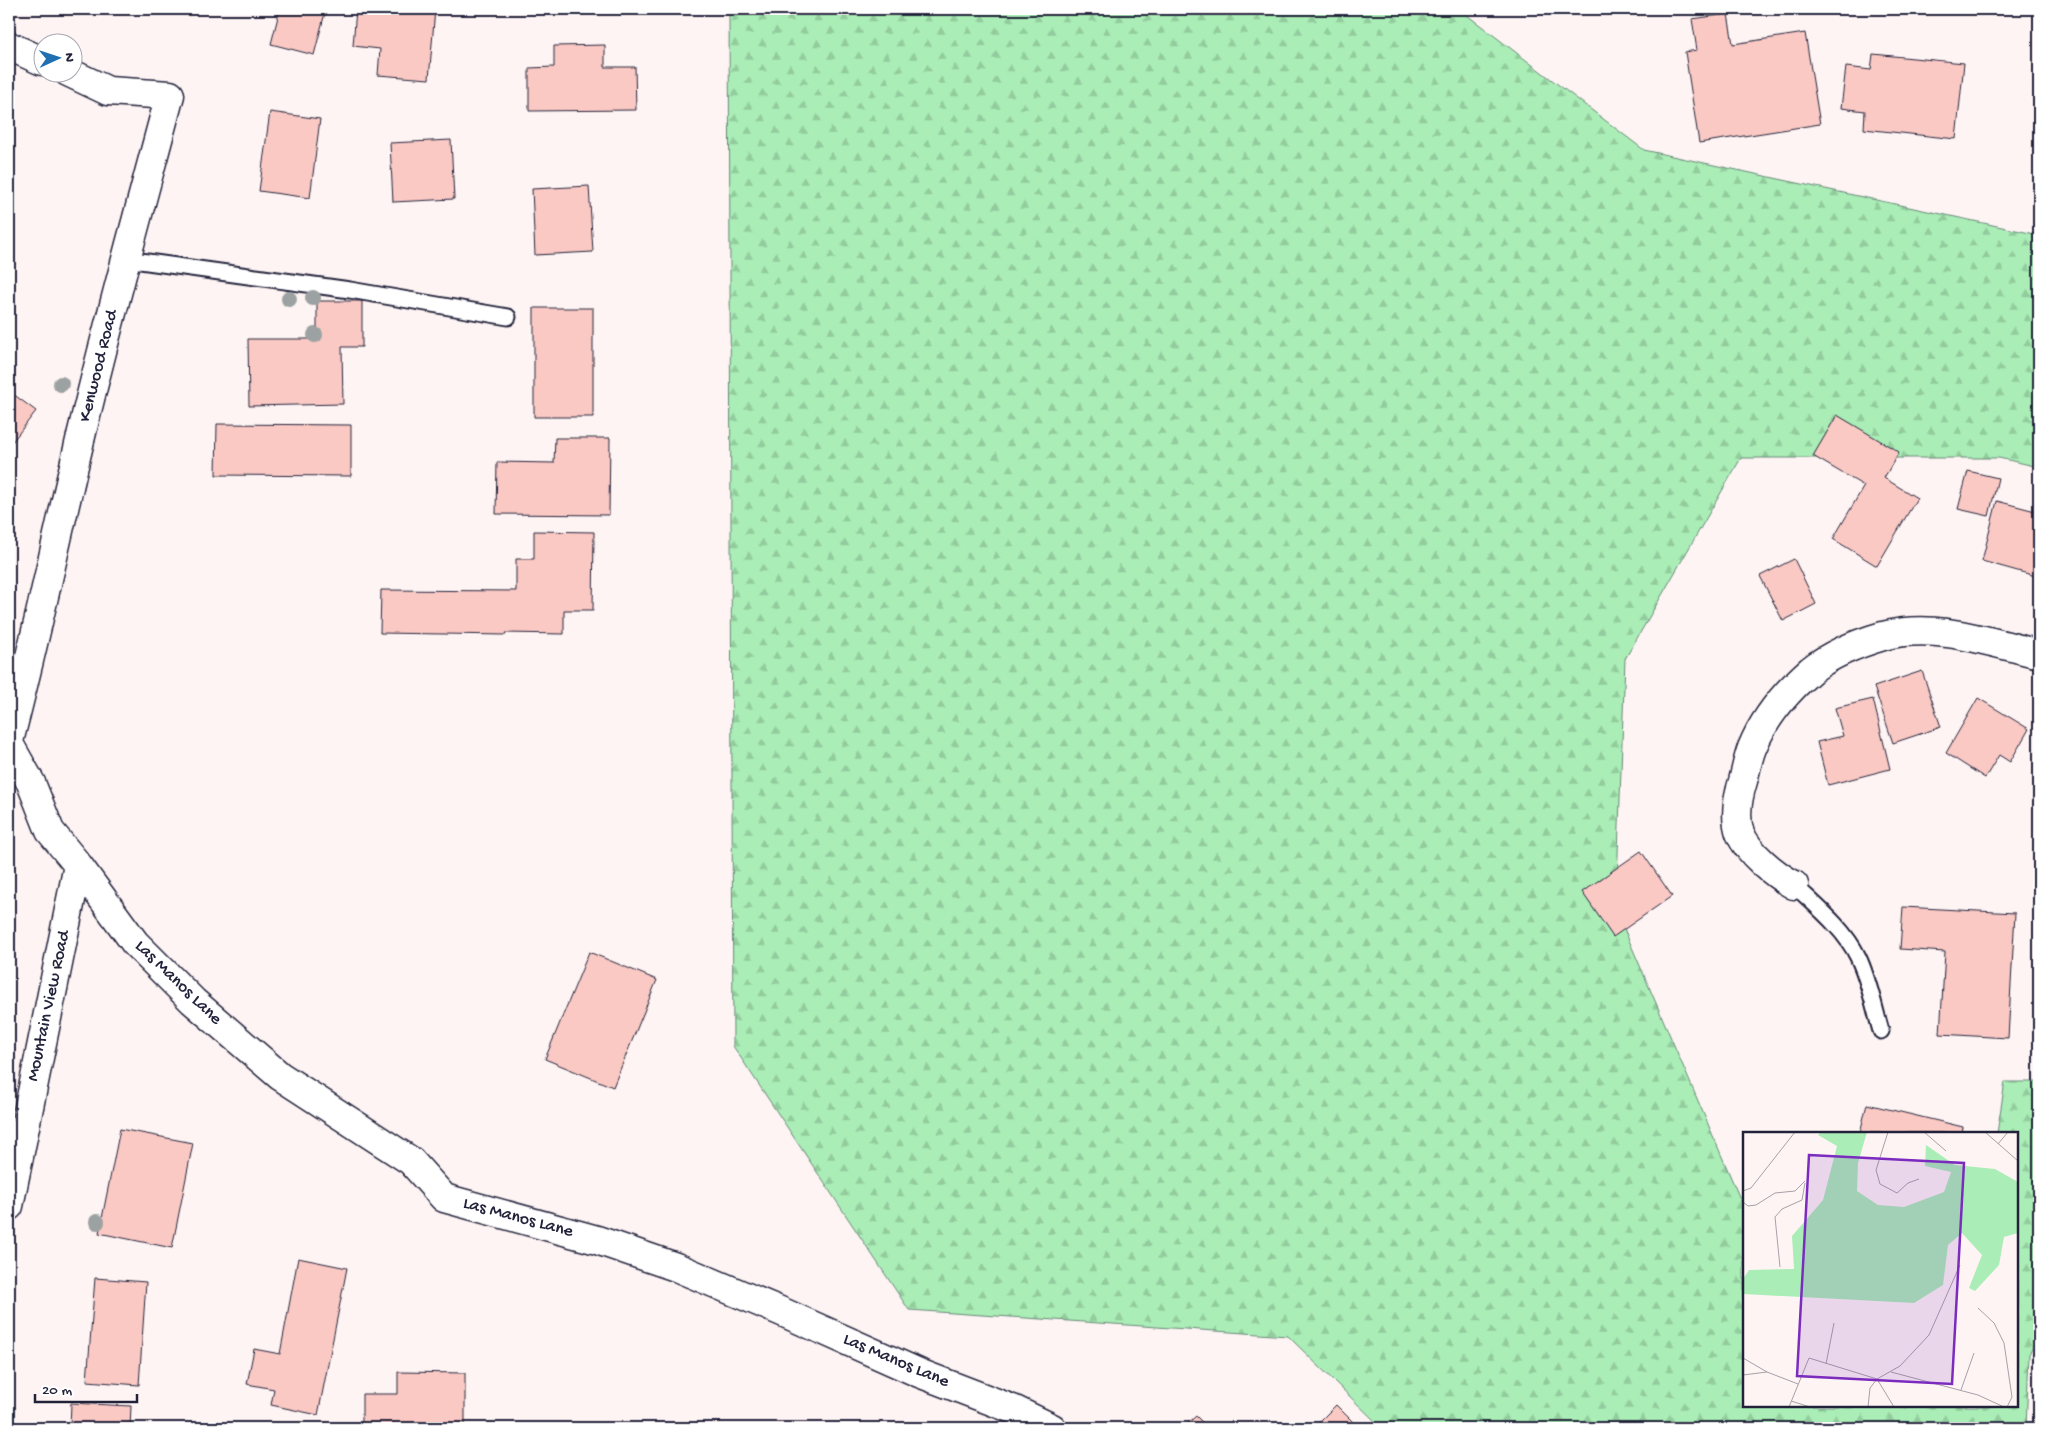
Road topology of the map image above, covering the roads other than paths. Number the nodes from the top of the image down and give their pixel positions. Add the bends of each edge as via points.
1 (9, 46) edge
2 (32, 56) edge
3 (82, 79) edge
4 (126, 259) junction
5 (508, 317) dead end
6 (2039, 654) edge
7 (9, 742) edge
8 (78, 865) junction
9 (1794, 884) joint
10 (1881, 1031) dead end
11 (9, 1206) edge
12 (1052, 1428) edge

1 - 2 street
3 - 4 street, Kenwood Road via 108,91 170,95
4 - 5 lane via 286,280
4 - 7 street, Kenwood Road
6 - 9 street via 1943,632 1904,633 1884,636 1847,649 1806,675 1784,696 1752,748 1736,812 1740,831 1749,849 1784,880
7 - 8 street, Las Manos Lane via 31,783 50,831
8 - 11 street, Mountain View Road
8 - 12 street, Las Manos Lane via 136,943 193,1001 280,1076 411,1162 444,1198 597,1240 676,1267
9 - 10 lane via 1840,930 1857,956

